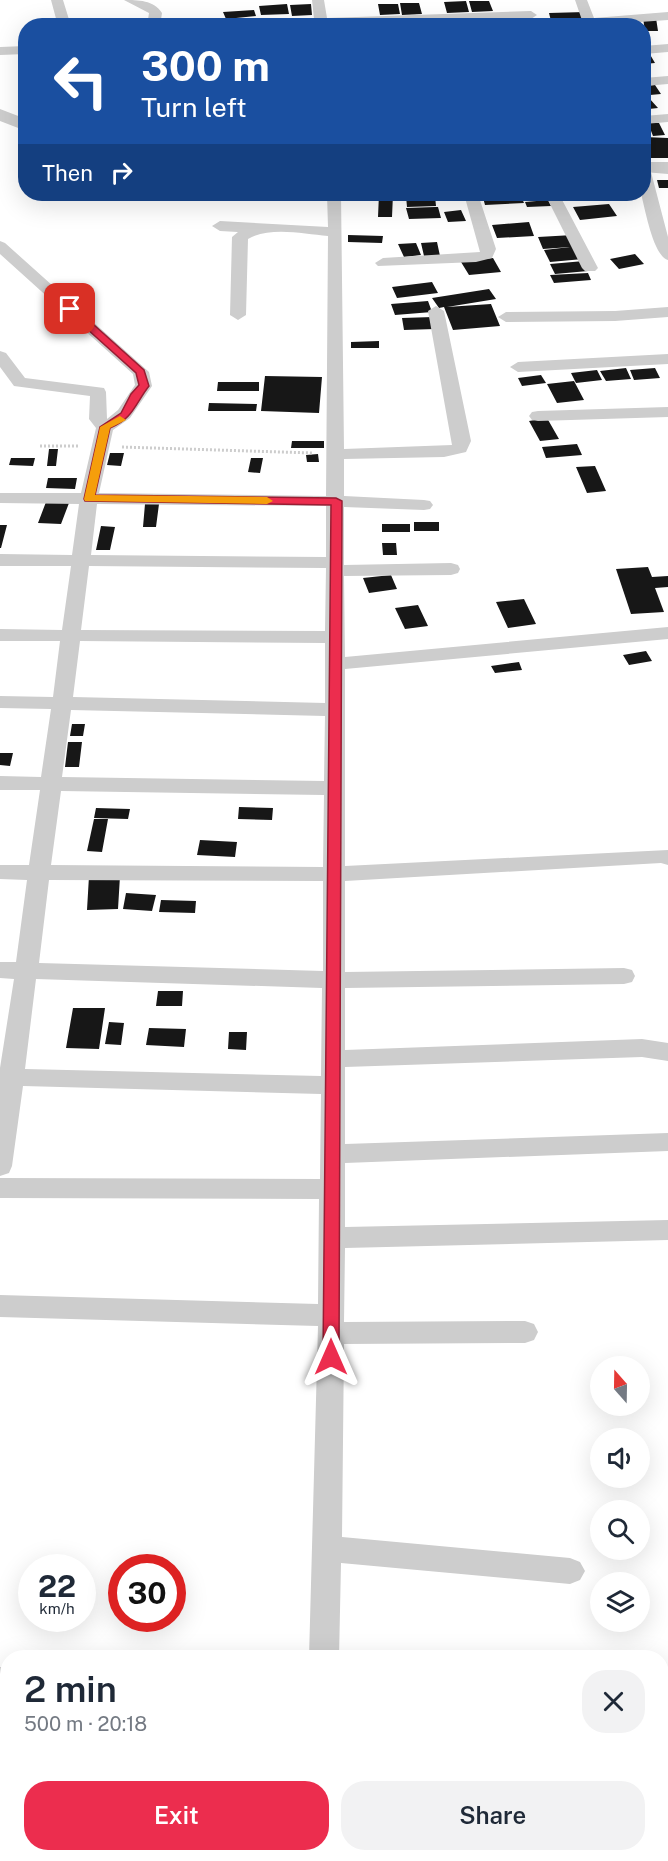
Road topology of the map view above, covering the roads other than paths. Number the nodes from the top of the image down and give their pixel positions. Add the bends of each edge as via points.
1 (57, 0) edge
2 (130, 0) edge
3 (318, 0) edge
4 (581, 0) edge
5 (531, 15) dead end
6 (668, 16) edge
7 (63, 18) edge
8 (155, 18) edge
9 (320, 18) edge
10 (452, 18) edge
11 (588, 18) edge
12 (648, 18) edge
13 (668, 48) edge
14 (651, 49) edge
15 (0, 51) edge
16 (18, 51) edge
17 (668, 80) edge
18 (651, 81) edge
19 (0, 114) edge
20 (668, 118) edge
21 (651, 119) edge
22 (18, 122) edge
23 (651, 167) edge
24 (668, 168) edge
25 (334, 201) edge
26 (473, 201) edge
27 (556, 201) edge
28 (650, 201) edge
29 (220, 226) dead end
30 (259, 229) junction
31 (336, 232) junction
32 (0, 246) edge
33 (668, 255) edge
34 (383, 263) dead end
35 (590, 268) dead end
36 (436, 311) dead end
37 (668, 312) edge
38 (238, 315) dead end
39 (506, 317) dead end
40 (0, 356) edge
41 (668, 359) edge
42 (518, 367) dead end
43 (20, 382) junction
44 (0, 387) edge
45 (98, 392) junction
46 (136, 394) junction
47 (668, 412) edge
48 (538, 416) dead end
49 (105, 427) junction
50 (334, 454) junction
51 (0, 498) edge
52 (89, 499) junction
53 (336, 501) junction
54 (424, 506) dead end
55 (0, 560) edge
56 (81, 561) junction
57 (336, 567) junction
58 (451, 569) dead end
59 (668, 633) edge
60 (0, 635) edge
61 (71, 635) junction
62 (336, 638) junction
63 (336, 664) junction
64 (0, 702) edge
65 (62, 703) junction
66 (336, 710) junction
67 (0, 783) edge
68 (51, 784) junction
69 (336, 788) junction
70 (668, 858) edge
71 (0, 873) edge
72 (39, 873) junction
73 (335, 874) junction
74 (0, 970) edge
75 (26, 971) junction
76 (624, 976) dead end
77 (334, 980) junction
78 (668, 1052) edge
79 (333, 1059) junction
80 (6, 1077) edge
81 (333, 1085) junction
82 (668, 1142) edge
83 (332, 1154) junction
84 (0, 1166) edge
85 (0, 1188) edge
86 (332, 1189) junction
87 (668, 1230) edge
88 (332, 1238) junction
89 (0, 1306) edge
90 (331, 1324) junction
91 (525, 1332) dead end
92 (327, 1549) junction
93 (570, 1571) dead end
94 (324, 1650) edge

1 - 7 street
2 - 8 street via 155,6
3 - 9 street
4 - 11 street
5 - 10 street
6 - 12 street
13 - 14 street
15 - 16 street
17 - 18 street
19 - 22 street
20 - 21 street
23 - 24 street
25 - 31 street
26 - 34 street via 487,255
27 - 35 street
28 - 33 street
29 - 30 street
30 - 31 street
30 - 38 street via 240,237
31 - 50 street
32 - 46 street via 141,372 144,386
36 - 50 street via 462,441 460,448 444,452
37 - 39 street
40 - 43 street
41 - 42 street
43 - 44 street
43 - 45 street
45 - 46 street
45 - 49 street via 98,419
46 - 49 street via 126,415
47 - 48 street
49 - 52 street
50 - 53 street
51 - 52 street
52 - 53 street
52 - 56 street
53 - 54 street
53 - 57 street
55 - 56 street
56 - 57 street
56 - 61 street
57 - 58 street
57 - 62 street
59 - 63 street
60 - 61 street
61 - 62 street
61 - 65 street
62 - 63 street
63 - 66 street
64 - 65 street
65 - 66 street
65 - 68 street
66 - 69 street
67 - 68 street
68 - 69 street
68 - 72 street
69 - 73 street
70 - 73 street
71 - 72 street
72 - 73 street
72 - 75 street
73 - 77 street
74 - 75 street
75 - 77 street
75 - 80 street
76 - 77 street
77 - 79 street
78 - 79 street via 642,1048
79 - 81 street
80 - 81 street
80 - 84 street
81 - 83 street
82 - 83 street
83 - 86 street
85 - 86 street
86 - 88 street
87 - 88 street
88 - 90 street
89 - 90 street
90 - 91 street
90 - 92 street
92 - 93 street
92 - 94 street

